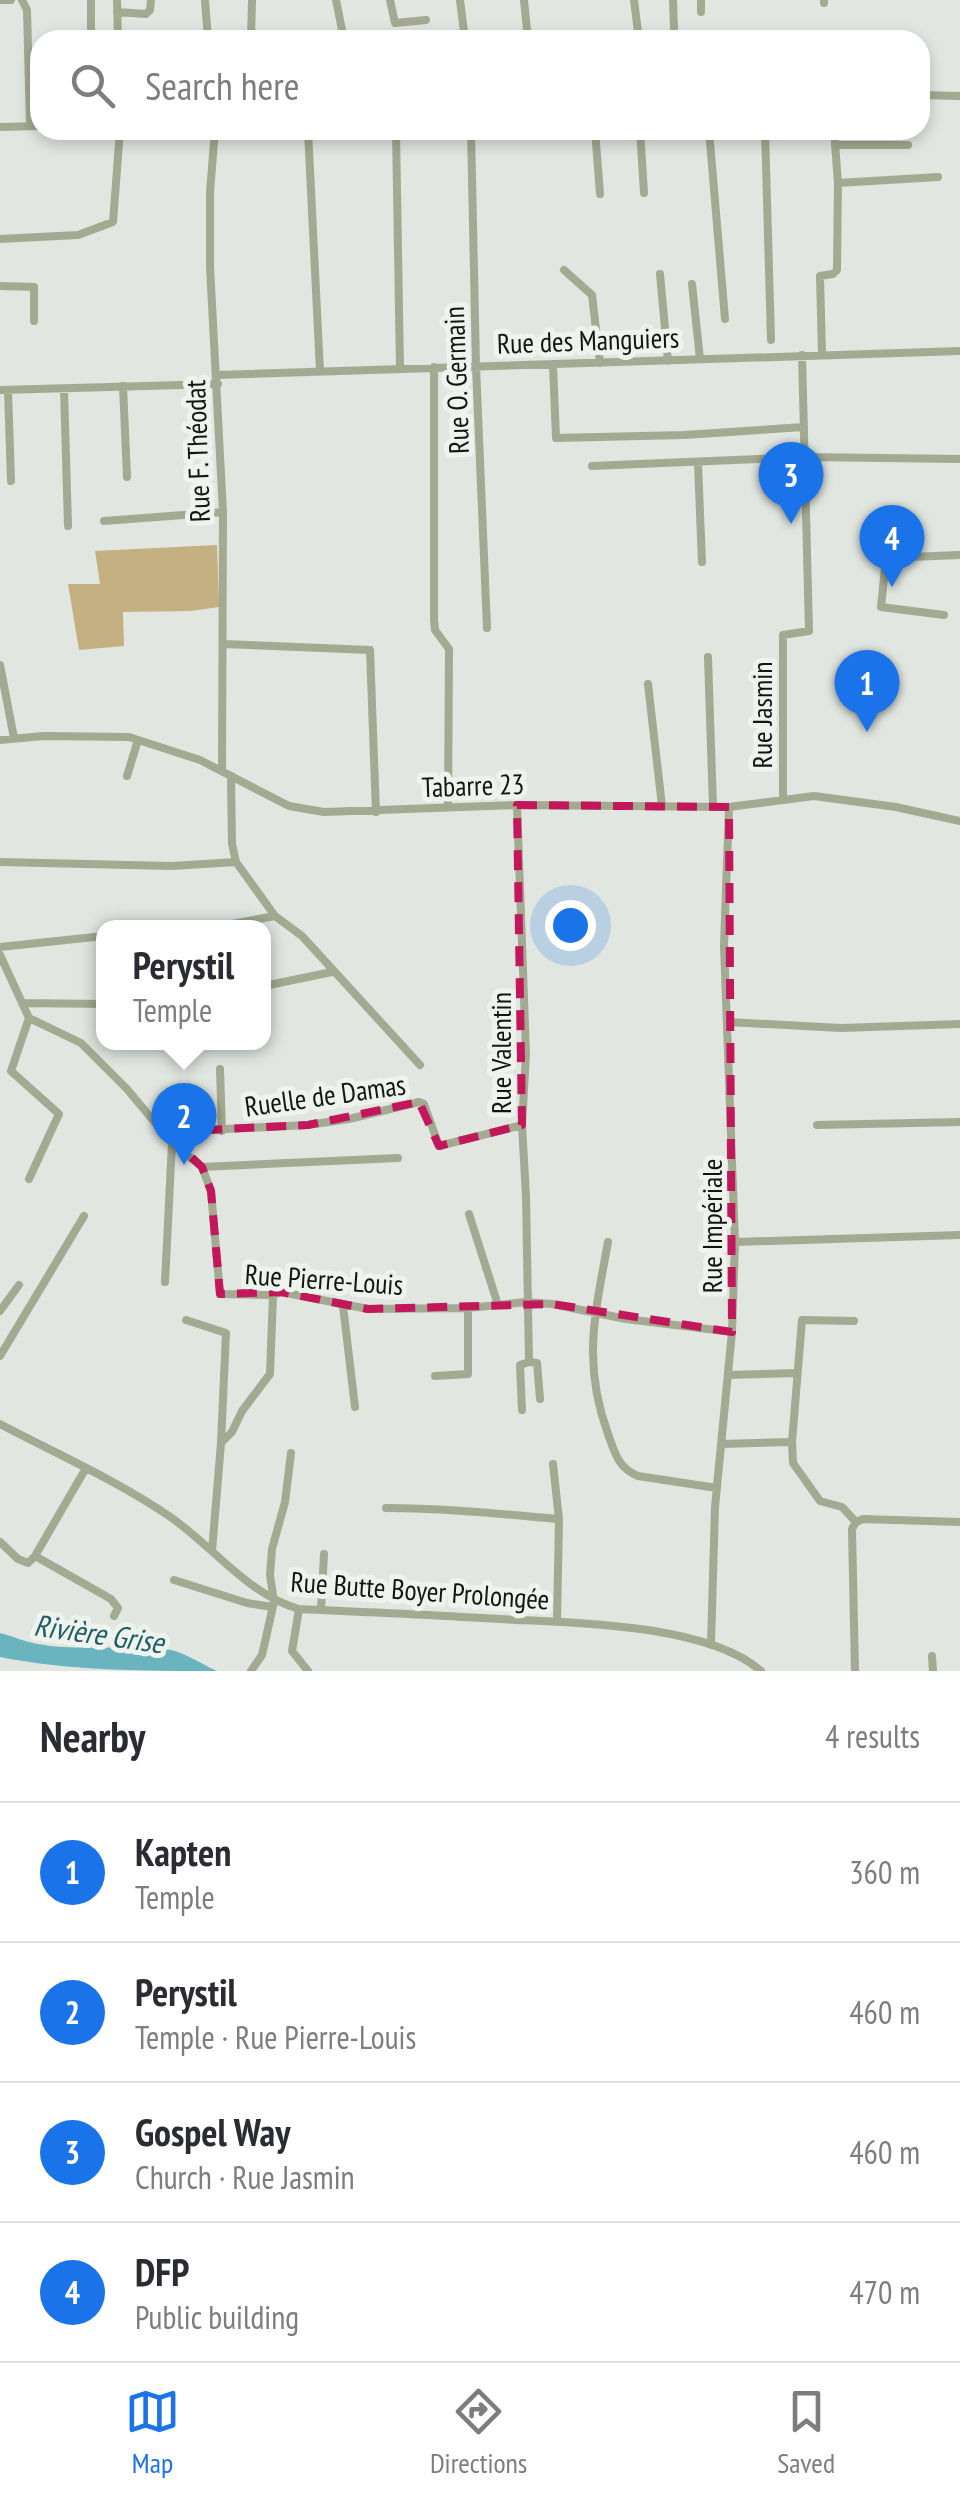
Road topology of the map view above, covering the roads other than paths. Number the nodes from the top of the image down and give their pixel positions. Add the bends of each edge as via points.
1 (0, 0) edge
2 (10, 0) edge
3 (22, 0) edge
4 (91, 0) edge
5 (117, 0) edge
6 (151, 0) edge
7 (204, 0) edge
8 (252, 0) edge
9 (336, 0) edge
10 (390, 0) edge
11 (460, 0) edge
12 (524, 0) edge
13 (634, 0) edge
14 (673, 0) edge
15 (701, 0) edge
16 (117, 12) junction
17 (700, 12) dead end
18 (426, 20) dead end
19 (674, 28) dead end
20 (92, 30) edge
21 (118, 30) edge
22 (207, 30) edge
23 (251, 30) edge
24 (342, 30) edge
25 (463, 30) edge
26 (527, 30) edge
27 (638, 30) edge
28 (930, 95) edge
29 (960, 96) edge
30 (30, 126) joint
31 (0, 127) edge
32 (119, 140) edge
33 (214, 140) edge
34 (308, 140) edge
35 (396, 140) edge
36 (471, 140) edge
37 (596, 140) edge
38 (641, 140) edge
39 (709, 140) edge
40 (766, 140) edge
41 (835, 140) edge
42 (835, 145) junction
43 (908, 145) dead end
44 (938, 177) dead end
45 (838, 183) junction
46 (644, 193) dead end
47 (600, 194) dead end
48 (0, 239) edge
49 (564, 270) dead end
50 (660, 274) dead end
51 (692, 284) dead end
52 (0, 286) edge
53 (725, 319) dead end
54 (34, 321) dead end
55 (772, 340) dead end
56 (960, 351) edge
57 (822, 354) junction
58 (802, 355) junction
59 (700, 359) junction
60 (668, 360) junction
61 (600, 363) junction
62 (553, 364) junction
63 (476, 366) junction
64 (434, 367) junction
65 (400, 368) junction
66 (320, 371) junction
67 (218, 380) junction
68 (123, 386) junction
69 (64, 389) junction
70 (4, 390) edge
71 (804, 427) junction
72 (804, 458) junction
73 (960, 459) edge
74 (698, 464) junction
75 (592, 466) dead end
76 (127, 476) dead end
77 (11, 481) dead end
78 (223, 512) junction
79 (104, 521) dead end
80 (68, 526) dead end
81 (960, 555) edge
82 (702, 562) dead end
83 (944, 614) dead end
84 (487, 628) dead end
85 (223, 644) junction
86 (708, 656) dead end
87 (0, 665) edge
88 (648, 684) dead end
89 (14, 738) junction
90 (0, 740) edge
91 (138, 740) junction
92 (227, 773) junction
93 (126, 776) dead end
94 (783, 798) junction
95 (517, 805) junction
96 (448, 806) junction
97 (662, 806) junction
98 (712, 806) junction
99 (728, 807) junction
100 (376, 812) junction
101 (960, 821) edge
102 (0, 862) edge
103 (236, 862) junction
104 (275, 916) junction
105 (253, 920) edge
106 (96, 937) edge
107 (0, 946) edge
108 (0, 955) edge
109 (332, 972) junction
110 (271, 985) edge
111 (22, 1003) junction
112 (96, 1004) edge
113 (28, 1018) junction
114 (728, 1022) junction
115 (960, 1024) edge
116 (420, 1065) dead end
117 (220, 1070) dead end
118 (960, 1122) edge
119 (522, 1125) junction
120 (816, 1126) dead end
121 (222, 1131) junction
122 (164, 1132) junction
123 (172, 1142) junction
124 (398, 1158) dead end
125 (202, 1167) junction
126 (30, 1179) dead end
127 (469, 1214) dead end
128 (84, 1216) dead end
129 (960, 1236) edge
130 (608, 1242) dead end
131 (734, 1242) junction
132 (165, 1282) dead end
133 (18, 1284) dead end
134 (272, 1295) junction
135 (526, 1302) junction
136 (498, 1305) junction
137 (342, 1306) junction
138 (468, 1308) junction
139 (0, 1311) edge
140 (595, 1312) junction
141 (186, 1320) dead end
142 (854, 1321) dead end
143 (732, 1332) junction
144 (0, 1356) edge
145 (529, 1362) junction
146 (797, 1373) junction
147 (728, 1375) junction
148 (436, 1376) dead end
149 (540, 1399) dead end
150 (355, 1407) dead end
151 (522, 1410) dead end
152 (0, 1424) edge
153 (792, 1442) junction
154 (221, 1443) junction
155 (721, 1444) junction
156 (291, 1453) dead end
157 (553, 1464) dead end
158 (86, 1468) junction
159 (717, 1488) junction
160 (386, 1508) dead end
161 (559, 1518) junction
162 (856, 1522) junction
163 (960, 1522) edge
164 (0, 1542) edge
165 (212, 1551) junction
166 (324, 1554) dead end
167 (36, 1556) junction
168 (174, 1580) dead end
169 (273, 1604) junction
170 (299, 1609) junction
171 (321, 1610) junction
172 (114, 1616) dead end
173 (557, 1622) junction
174 (711, 1645) junction
175 (932, 1656) dead end
176 (251, 1671) edge
177 (308, 1671) edge
178 (761, 1671) edge
179 (856, 1671) edge
180 (932, 1671) edge

1 - 2 street
3 - 30 street via 28,10
4 - 20 street
5 - 16 street
6 - 16 street via 146,14
7 - 22 street
8 - 23 street
9 - 24 street
10 - 18 street via 395,23
11 - 25 street
12 - 26 street
13 - 27 street
14 - 19 street
15 - 17 street
16 - 21 street
28 - 29 street
30 - 31 street
32 - 48 street via 113,222 78,235
33 - 67 street, Rue F. Théodat via 210,267
34 - 66 street
35 - 65 street
36 - 63 street, Rue O. Germain
37 - 47 street
38 - 46 street
39 - 53 street
40 - 55 street
41 - 42 street
42 - 43 street
42 - 45 street
44 - 45 street
45 - 57 street via 836,270 820,276
49 - 61 street via 592,295
50 - 60 street
51 - 59 street
52 - 54 street via 34,287
56 - 57 street, Rue des Manguiers
57 - 58 street, Rue des Manguiers
58 - 59 street, Rue des Manguiers
58 - 71 street, Rue Jasmin
59 - 60 street, Rue des Manguiers
60 - 61 street, Rue des Manguiers
61 - 62 street, Rue des Manguiers
62 - 63 street, Rue des Manguiers
62 - 71 street via 556,438
63 - 64 street, Rue des Manguiers
63 - 84 street, Rue O. Germain
64 - 65 street, Rue des Manguiers
64 - 96 street via 434,620 449,649
65 - 66 street, Rue des Manguiers
66 - 67 street, Rue des Manguiers
67 - 68 street, Rue des Manguiers
67 - 78 street, Rue F. Théodat
68 - 69 street, Rue des Manguiers
68 - 76 street
69 - 70 street, Rue des Manguiers
69 - 80 street
70 - 77 street
71 - 72 street, Rue Jasmin
72 - 73 street
72 - 74 street
72 - 94 street, Rue Jasmin via 809,631 783,635
74 - 75 street
74 - 82 street
78 - 79 street
78 - 85 street, Rue F. Théodat
81 - 83 street via 886,558 881,607
85 - 92 street, Rue F. Théodat
85 - 100 street via 370,650
86 - 98 street
87 - 89 street
88 - 97 street
89 - 90 street, Tabarre 23
89 - 91 street, Tabarre 23
91 - 92 street, Tabarre 23
91 - 93 street
92 - 100 street, Tabarre 23 via 289,806
92 - 103 street, Rue F. Théodat
94 - 99 street, Tabarre 23
94 - 101 street, Tabarre 23 via 840,799
95 - 96 street, Tabarre 23
95 - 97 street, Tabarre 23
95 - 119 street, Rue Valentin via 526,1051
96 - 100 street, Tabarre 23
97 - 98 street, Tabarre 23
98 - 99 street, Tabarre 23
99 - 114 street, Rue Impériale
102 - 103 street
103 - 104 street
104 - 105 street
104 - 109 street
106 - 107 street
108 - 111 street
109 - 110 street
109 - 116 street
111 - 112 street
111 - 113 street
113 - 122 street via 81,1042
113 - 126 street via 11,1071 59,1114
114 - 115 street via 841,1028
114 - 131 street, Rue Impériale
117 - 121 street
118 - 120 street
119 - 121 street, Ruelle de Damas via 439,1146 419,1102 349,1119
119 - 135 street, Rue Valentin
121 - 122 street, Ruelle de Damas
122 - 123 street
123 - 125 street
123 - 132 street
124 - 125 street
125 - 134 street, Rue Pierre-Louis via 212,1190 220,1294
127 - 136 street
128 - 144 street
129 - 131 street
130 - 140 street
131 - 143 street, Rue Impériale
133 - 139 street
134 - 137 street, Rue Pierre-Louis via 316,1296
134 - 154 street via 270,1374
135 - 136 street, Rue Pierre-Louis
135 - 140 street, Rue Pierre-Louis
135 - 145 street, Rue Valentin
136 - 138 street, Rue Pierre-Louis
137 - 138 street, Rue Pierre-Louis
137 - 150 street
138 - 148 street via 468,1374
140 - 143 street, Rue Pierre-Louis
140 - 159 street via 596,1401 618,1462 638,1476
141 - 154 street via 226,1333
142 - 146 street via 803,1319
143 - 147 street, Rue Impériale
145 - 149 street via 537,1363
145 - 151 street via 520,1365
146 - 147 street
146 - 153 street
147 - 155 street, Rue Impériale
152 - 158 street, Rue Butte Boyer Prolongée
153 - 155 street
153 - 162 street via 794,1462 820,1501 842,1507
154 - 165 street
155 - 159 street, Rue Impériale
156 - 169 street via 272,1548
157 - 161 street
158 - 165 street, Rue Butte Boyer Prolongée via 169,1516
158 - 167 street
159 - 174 street, Rue Impériale
160 - 161 street
161 - 173 street
162 - 163 street
162 - 179 street
164 - 167 street via 28,1563
165 - 169 street, Rue Butte Boyer Prolongée
166 - 171 street
167 - 172 street via 111,1599 118,1608
168 - 169 street via 247,1603
169 - 170 street, Rue Butte Boyer Prolongée
169 - 176 street via 262,1655
170 - 171 street, Rue Butte Boyer Prolongée
170 - 177 street via 292,1651
171 - 173 street, Rue Butte Boyer Prolongée
173 - 174 street, Rue Butte Boyer Prolongée
174 - 178 street, Rue Butte Boyer Prolongée
175 - 180 street

